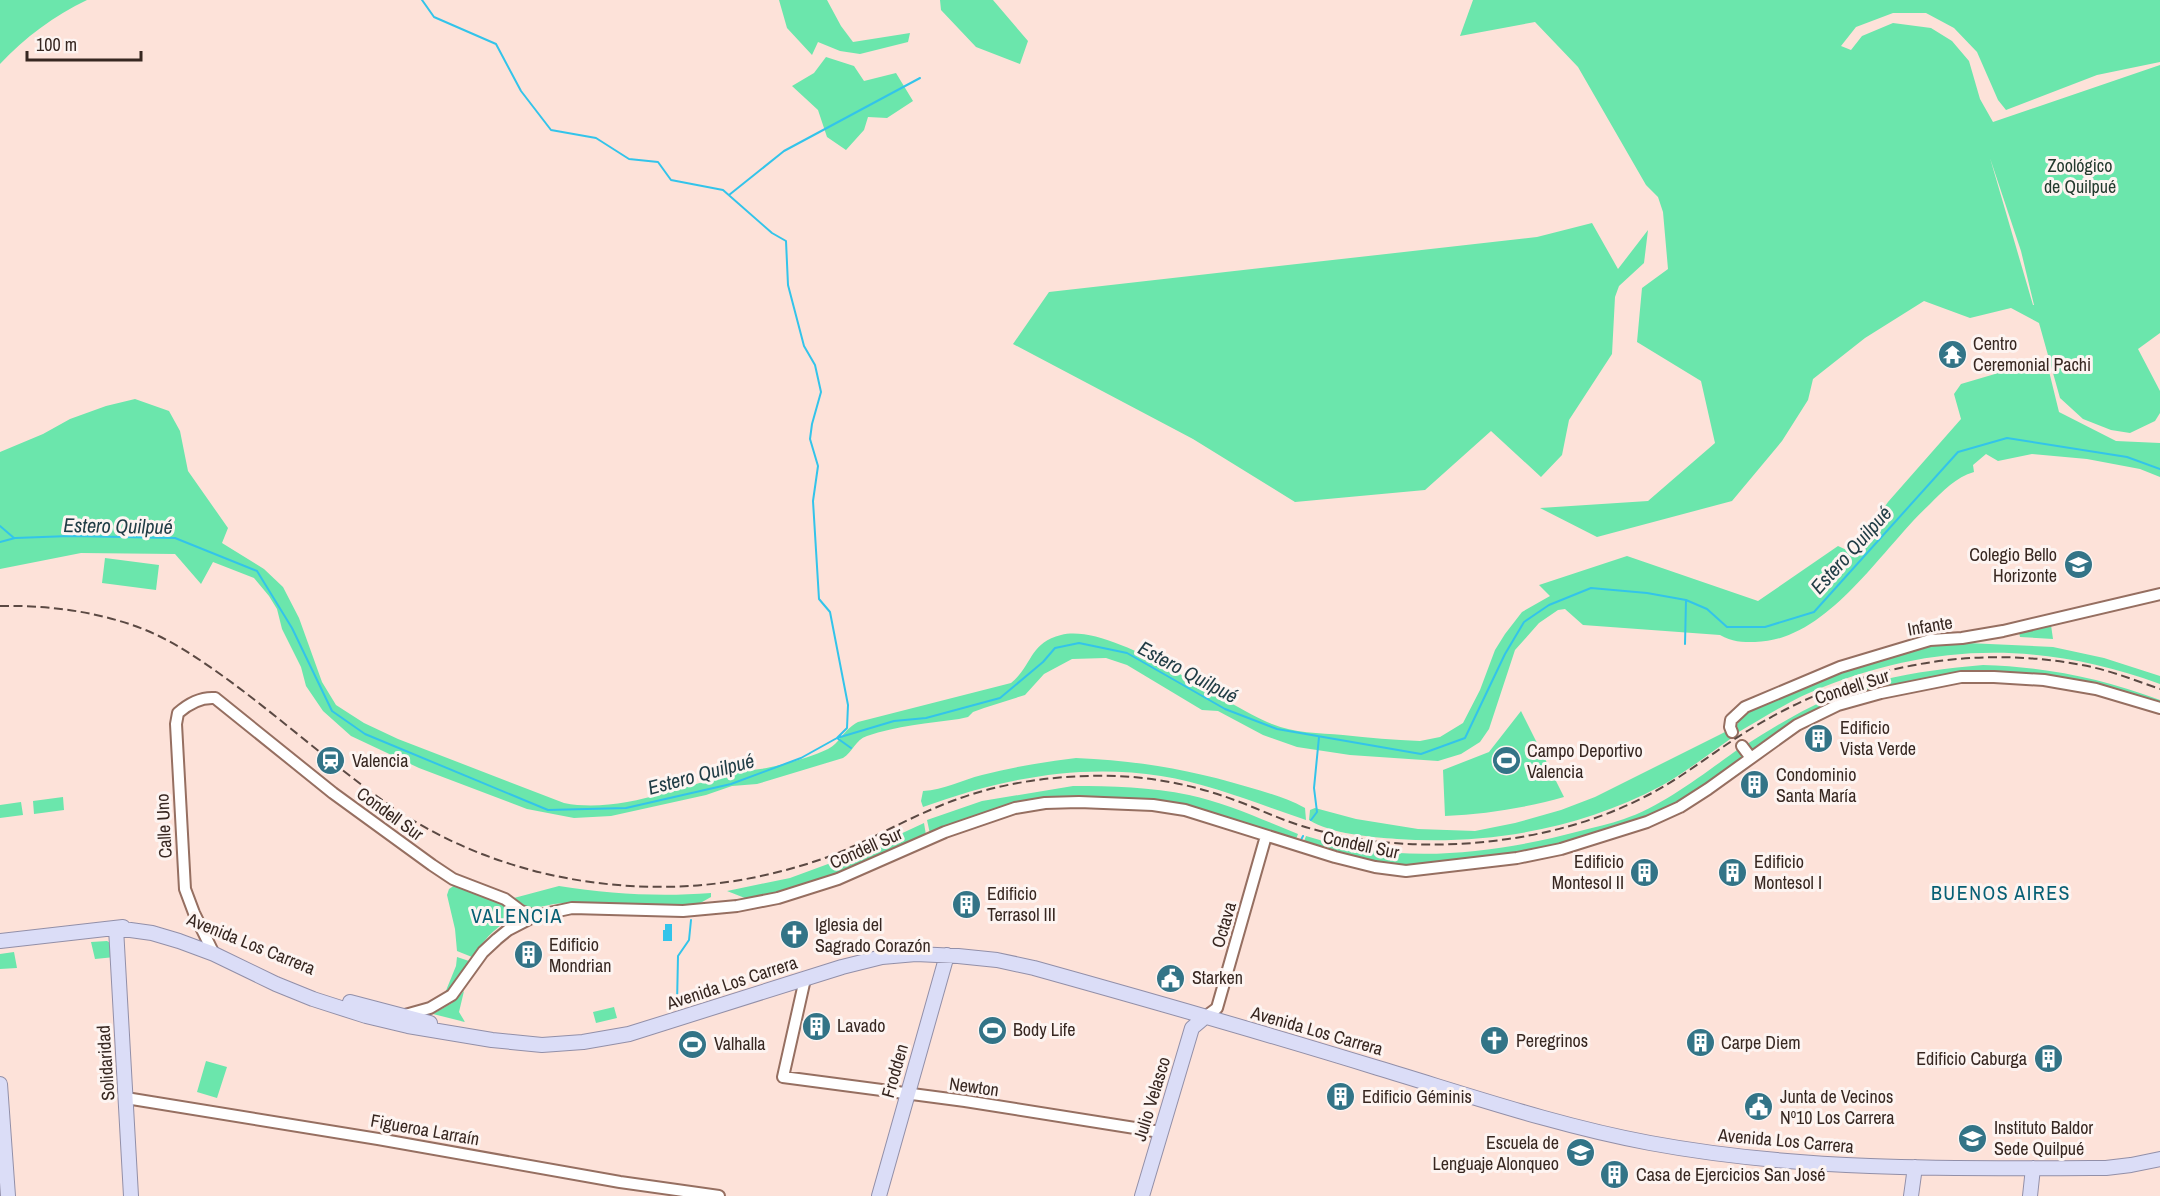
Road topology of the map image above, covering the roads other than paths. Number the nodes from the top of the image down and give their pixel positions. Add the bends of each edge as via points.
1 (2160, 594) edge
2 (196, 702) joint
3 (2160, 708) edge
4 (1732, 732) dead end
5 (1742, 746) dead end
6 (1751, 758) junction
7 (1266, 836) junction
8 (514, 907) junction
9 (535, 916) junction
10 (116, 928) junction
11 (508, 930) junction
12 (0, 941) edge
13 (211, 949) junction
14 (947, 955) junction
15 (806, 979) junction
16 (405, 1015) junction
17 (1205, 1017) junction
18 (475, 1037) junction
19 (0, 1083) edge
20 (907, 1095) junction
21 (126, 1098) junction
22 (1160, 1132) junction
23 (2160, 1159) edge
24 (1915, 1167) junction
25 (2033, 1168) junction
26 (8, 1190) edge
27 (131, 1196) edge
28 (719, 1196) edge
29 (879, 1196) edge
30 (1142, 1196) edge
31 (1911, 1196) edge
32 (2030, 1196) edge

1 - 4 street, Infante via 2003,631 1930,640 1840,667 1745,707 1731,720
2 - 8 street, Condell Sur via 215,698 432,865 453,879 505,899
2 - 13 street, Calle Uno via 178,713 176,724 180,823 185,889
3 - 6 street, Condell Sur via 2096,689 2044,680 1961,677 1838,705 1797,725
5 - 6 street
6 - 7 street, Condell Sur via 1680,807 1647,822 1561,849 1517,858 1406,871 1335,857
7 - 9 street, Condell Sur via 1175,808 1045,803 955,828 849,875 778,898 683,911 561,909
7 - 17 street, Octava via 1217,1008
8 - 9 street, Condell Sur
8 - 11 street via 516,916
9 - 11 street, Condell Sur
10 - 12 main road, Avenida Los Carrera
10 - 13 main road, Avenida Los Carrera
10 - 21 main road, Solidaridad
11 - 16 street, Condell Sur via 483,952 452,995 430,1008
13 - 16 main road, Avenida Los Carrera via 332,996
13 - 18 main road, Avenida Los Carrera via 276,984 335,1006 400,1025
14 - 15 main road, Avenida Los Carrera via 882,957
14 - 17 main road, Avenida Los Carrera via 1026,966
14 - 20 main road, Frodden
15 - 18 main road, Avenida Los Carrera via 644,1030 598,1040 542,1045
15 - 20 street, Newton via 783,1077
16 - 18 main road, Avenida Los Carrera
17 - 22 main road, Julio Velasco via 1192,1028
17 - 24 main road, Avenida Los Carrera via 1505,1106 1637,1140 1777,1161
19 - 26 main road
20 - 22 street, Newton
20 - 29 main road, Frodden
21 - 27 main road, Solidaridad
21 - 28 street, Figueroa Larraín
22 - 30 main road, Julio Velasco
23 - 25 main road, Avenida Los Carrera via 2106,1168
24 - 25 main road, Avenida Los Carrera
24 - 31 main road
25 - 32 main road

